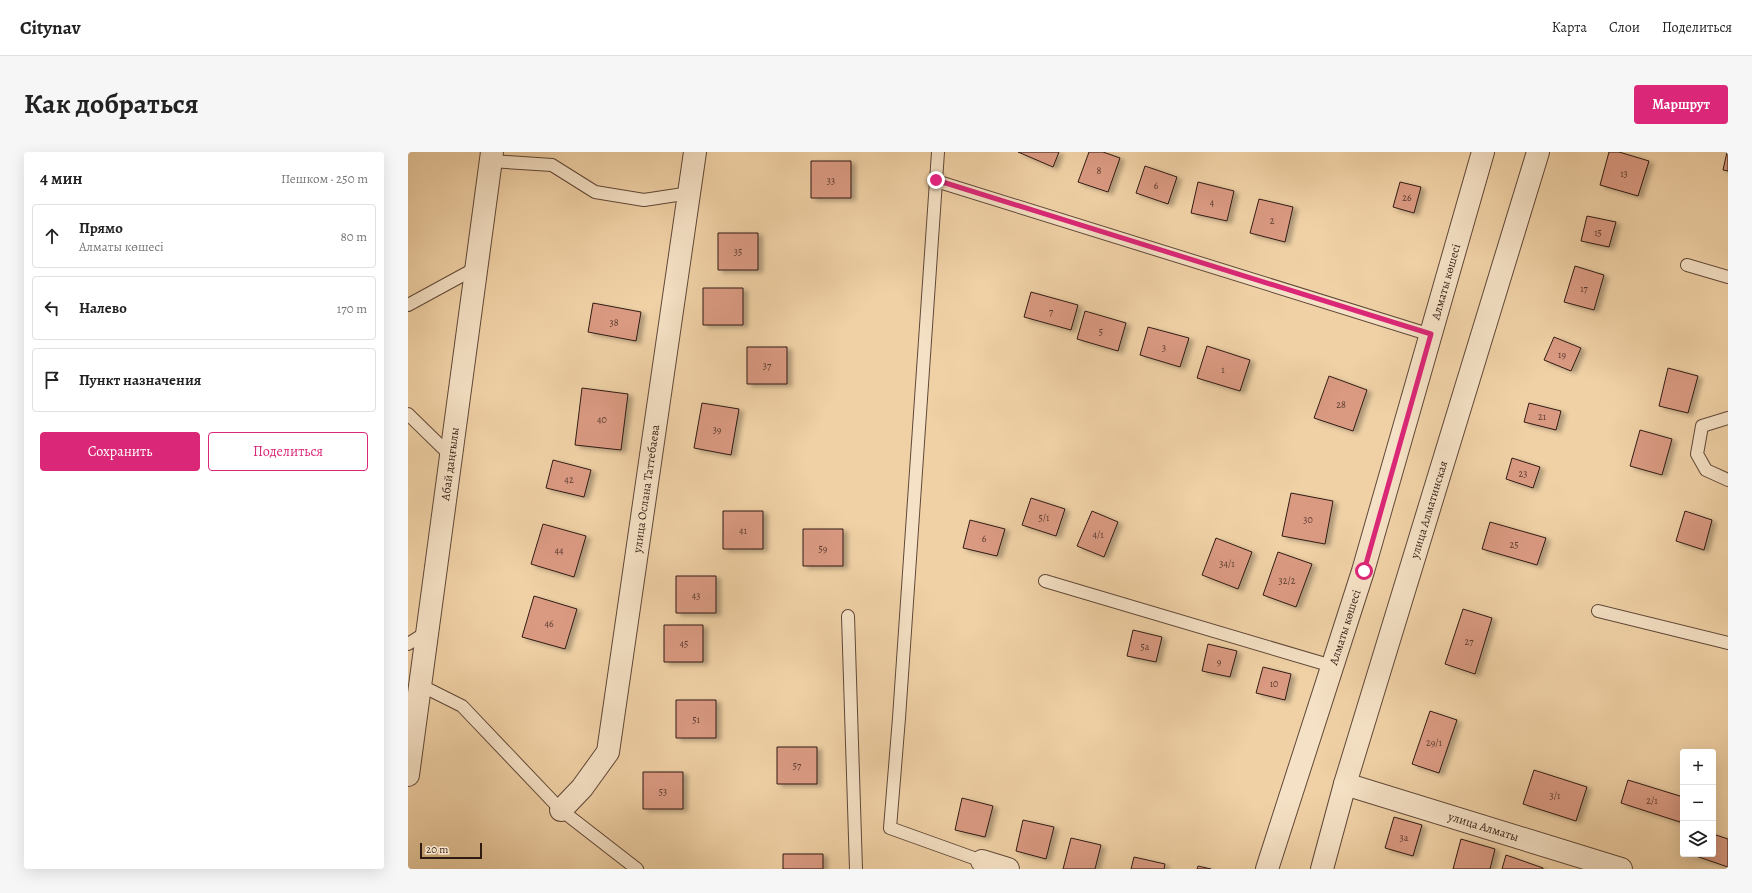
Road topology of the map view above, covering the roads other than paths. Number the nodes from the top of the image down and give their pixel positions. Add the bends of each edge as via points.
1 (695, 152) edge
2 (938, 152) edge
3 (1483, 152) edge
4 (1538, 152) edge
5 (491, 157) edge
6 (936, 180) junction
7 (690, 193) junction
8 (1687, 265) dead end
9 (476, 268) junction
10 (1728, 277) edge
11 (408, 305) edge
12 (1431, 334) junction
13 (408, 414) edge
14 (1728, 418) edge
15 (451, 456) junction
16 (1728, 480) edge
17 (1045, 581) dead end
18 (1598, 611) dead end
19 (848, 616) dead end
20 (427, 632) junction
21 (1728, 643) edge
22 (408, 644) edge
23 (1332, 666) junction
24 (420, 685) junction
25 (408, 775) edge
26 (1345, 784) junction
27 (561, 810) junction
28 (982, 861) joint
29 (637, 869) edge
30 (856, 869) edge
31 (1008, 869) edge
32 (1267, 869) edge
33 (1322, 869) edge
34 (1621, 869) edge

1 - 7 street, улица Ослана Таттебаева
2 - 6 lane
3 - 12 street, Алматы көшесі
4 - 26 street, улица Алматинская
5 - 7 lane via 552,165 595,192 644,200
5 - 9 street, Абай даңғылы
6 - 12 lane
6 - 28 lane via 900,718 890,828
7 - 27 street, улица Ослана Таттебаева via 608,752 582,788
8 - 10 lane
9 - 11 lane
9 - 15 street, Абай даңғылы
12 - 23 street, Алматы көшесі via 1364,571
13 - 15 lane
14 - 16 lane via 1702,426 1697,454 1706,470
15 - 20 street, Абай даңғылы
17 - 23 lane
18 - 21 lane
19 - 30 lane
20 - 22 lane
20 - 24 street, Абай даңғылы
23 - 32 street, Алматы көшесі
24 - 25 street, Абай даңғылы
24 - 27 lane via 462,706
26 - 33 street, улица Алматинская
26 - 34 street, улица Алматы
27 - 29 lane
28 - 31 street

